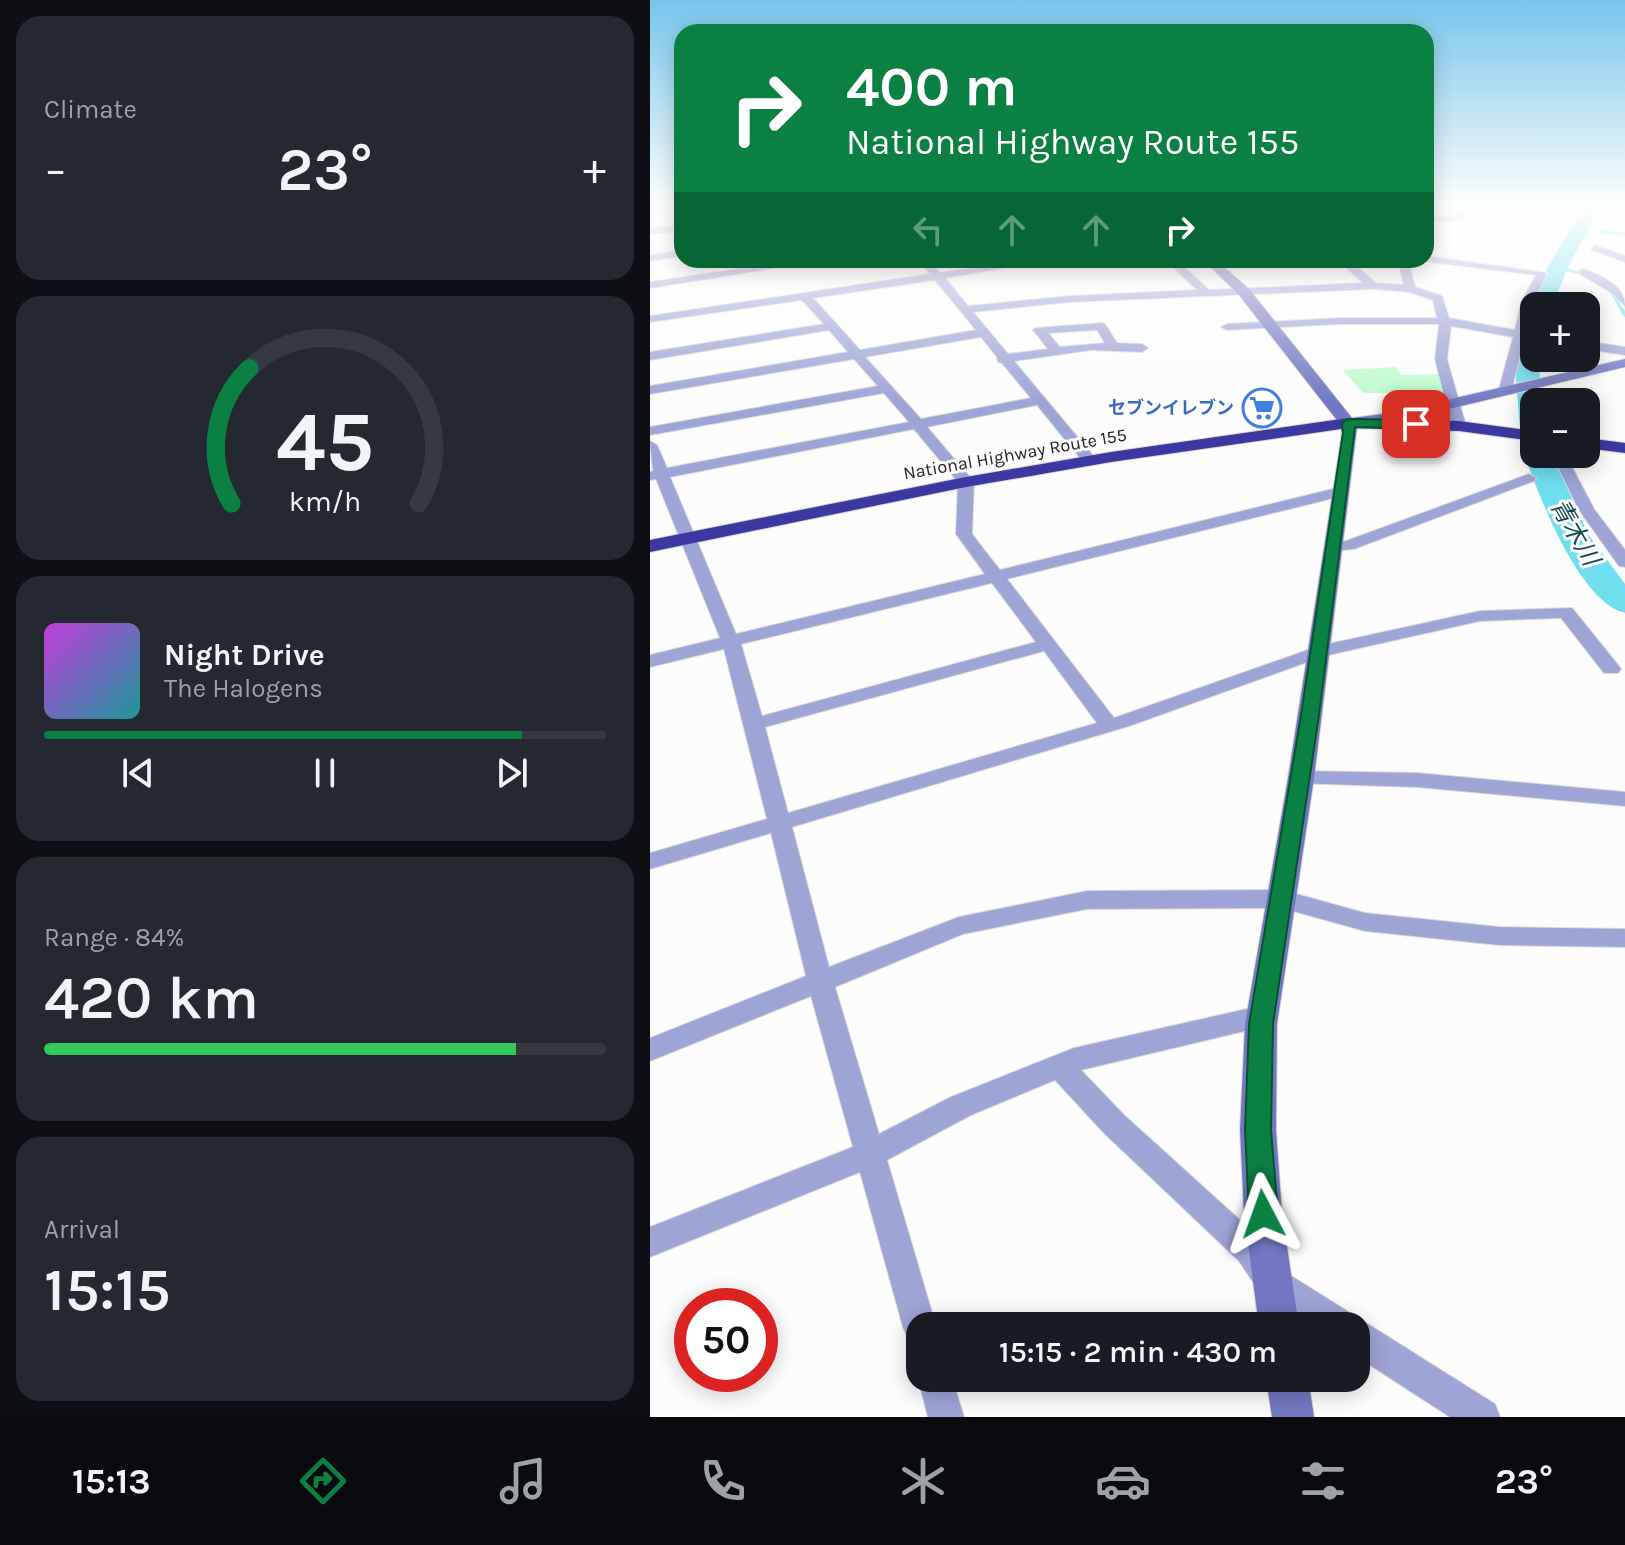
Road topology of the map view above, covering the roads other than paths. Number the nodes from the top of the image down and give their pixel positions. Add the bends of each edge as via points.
1 (731, 271) edge
2 (793, 271) edge
3 (933, 271) edge
4 (965, 271) edge
5 (1183, 271) edge
6 (1221, 271) edge
7 (1356, 271) edge
8 (1406, 271) edge
9 (1526, 271) edge
10 (797, 275) dead end
11 (936, 275) junction
12 (1610, 275) dead end
13 (650, 285) edge
14 (1373, 286) junction
15 (1410, 289) junction
16 (808, 291) junction
17 (1244, 292) junction
18 (1207, 294) junction
19 (1625, 303) edge
20 (964, 310) junction
21 (650, 319) edge
22 (1444, 321) junction
23 (1268, 324) junction
24 (833, 326) junction
25 (1227, 327) dead end
26 (981, 333) junction
27 (1517, 334) junction
28 (1520, 335) edge
29 (1113, 347) junction
30 (1600, 347) edge
31 (1142, 348) dead end
32 (1057, 351) junction
33 (1625, 351) edge
34 (858, 354) junction
35 (650, 356) edge
36 (1002, 359) junction
37 (1625, 363) edge
38 (888, 388) junction
39 (1510, 389) junction
40 (650, 390) edge
41 (1038, 401) junction
42 (1452, 401) junction
43 (1348, 423) junction
44 (919, 425) junction
45 (1459, 426) junction
46 (650, 431) edge
47 (1520, 434) edge
48 (650, 445) edge
49 (1600, 445) edge
50 (1625, 448) edge
51 (1089, 460) junction
52 (1566, 468) edge
53 (655, 475) edge
54 (1529, 478) dead end
55 (966, 482) junction
56 (1341, 492) junction
57 (687, 538) junction
58 (650, 546) edge
59 (1333, 546) junction
60 (1625, 562) edge
61 (996, 576) junction
62 (731, 642) junction
63 (1050, 644) junction
64 (1319, 652) junction
65 (650, 661) edge
66 (1611, 669) dead end
67 (754, 724) junction
68 (1109, 725) junction
69 (1301, 778) junction
70 (1625, 799) edge
71 (779, 822) junction
72 (650, 861) edge
73 (1282, 899) junction
74 (1625, 938) edge
75 (821, 984) junction
76 (1261, 1024) junction
77 (650, 1050) edge
78 (1059, 1066) junction
79 (870, 1154) junction
80 (650, 1242) edge
81 (1273, 1283) junction
82 (916, 1312) edge
83 (1277, 1312) edge
84 (1318, 1312) edge
85 (1370, 1345) edge
86 (939, 1392) edge
87 (946, 1417) edge
88 (1482, 1417) edge

1 - 13 street
2 - 10 street
3 - 11 street
4 - 11 street
5 - 18 street
6 - 17 main road
7 - 14 street
8 - 15 street
9 - 27 street via 1542,273
11 - 16 street
11 - 20 street
12 - 19 street via 1589,275
14 - 15 street
14 - 17 street
15 - 22 street via 1438,298
16 - 21 street
16 - 24 street
17 - 18 street
17 - 23 main road
18 - 20 street via 1069,293
20 - 26 street
22 - 23 street
22 - 27 street
22 - 42 street via 1441,359
23 - 25 street
23 - 43 main road
24 - 34 street
24 - 35 street
26 - 34 street
26 - 36 street
27 - 28 street
27 - 39 street
29 - 31 street
29 - 32 street
29 - 32 street via 1101,326 1039,330
30 - 33 street
32 - 36 street
34 - 38 street
34 - 40 street
36 - 41 street
37 - 39 main road
38 - 44 street
38 - 46 street
39 - 42 main road
41 - 44 street
41 - 51 street
42 - 43 main road
42 - 45 street
43 - 45 highway, National Highway Route 155
43 - 51 highway, National Highway Route 155
43 - 56 main road
44 - 53 street
44 - 55 street
45 - 47 highway, National Highway Route 155
48 - 53 street
49 - 50 highway
51 - 55 highway, National Highway Route 155
52 - 60 street via 1587,510
53 - 57 street
54 - 59 street via 1348,546
55 - 57 highway, National Highway Route 155
55 - 61 street via 964,534
56 - 59 main road
56 - 61 street
57 - 58 highway, National Highway Route 155
57 - 62 street
59 - 64 main road
61 - 62 street
61 - 63 street
62 - 65 street
62 - 67 street
63 - 67 street
63 - 68 street
64 - 66 street via 1480,616 1566,612
64 - 68 street
64 - 69 main road
67 - 71 street
68 - 71 street
69 - 70 street via 1417,780
69 - 73 main road
71 - 72 street
71 - 75 street
73 - 74 street via 1365,922 1499,936
73 - 75 street via 1087,900 959,926
73 - 76 main road
75 - 77 street
75 - 79 street
76 - 78 street via 1251,1019
76 - 81 main road via 1258,1130
78 - 79 street via 961,1106
78 - 81 street via 1250,1250
79 - 80 street
79 - 82 street
81 - 83 main road
81 - 84 street
85 - 88 street
86 - 87 street

